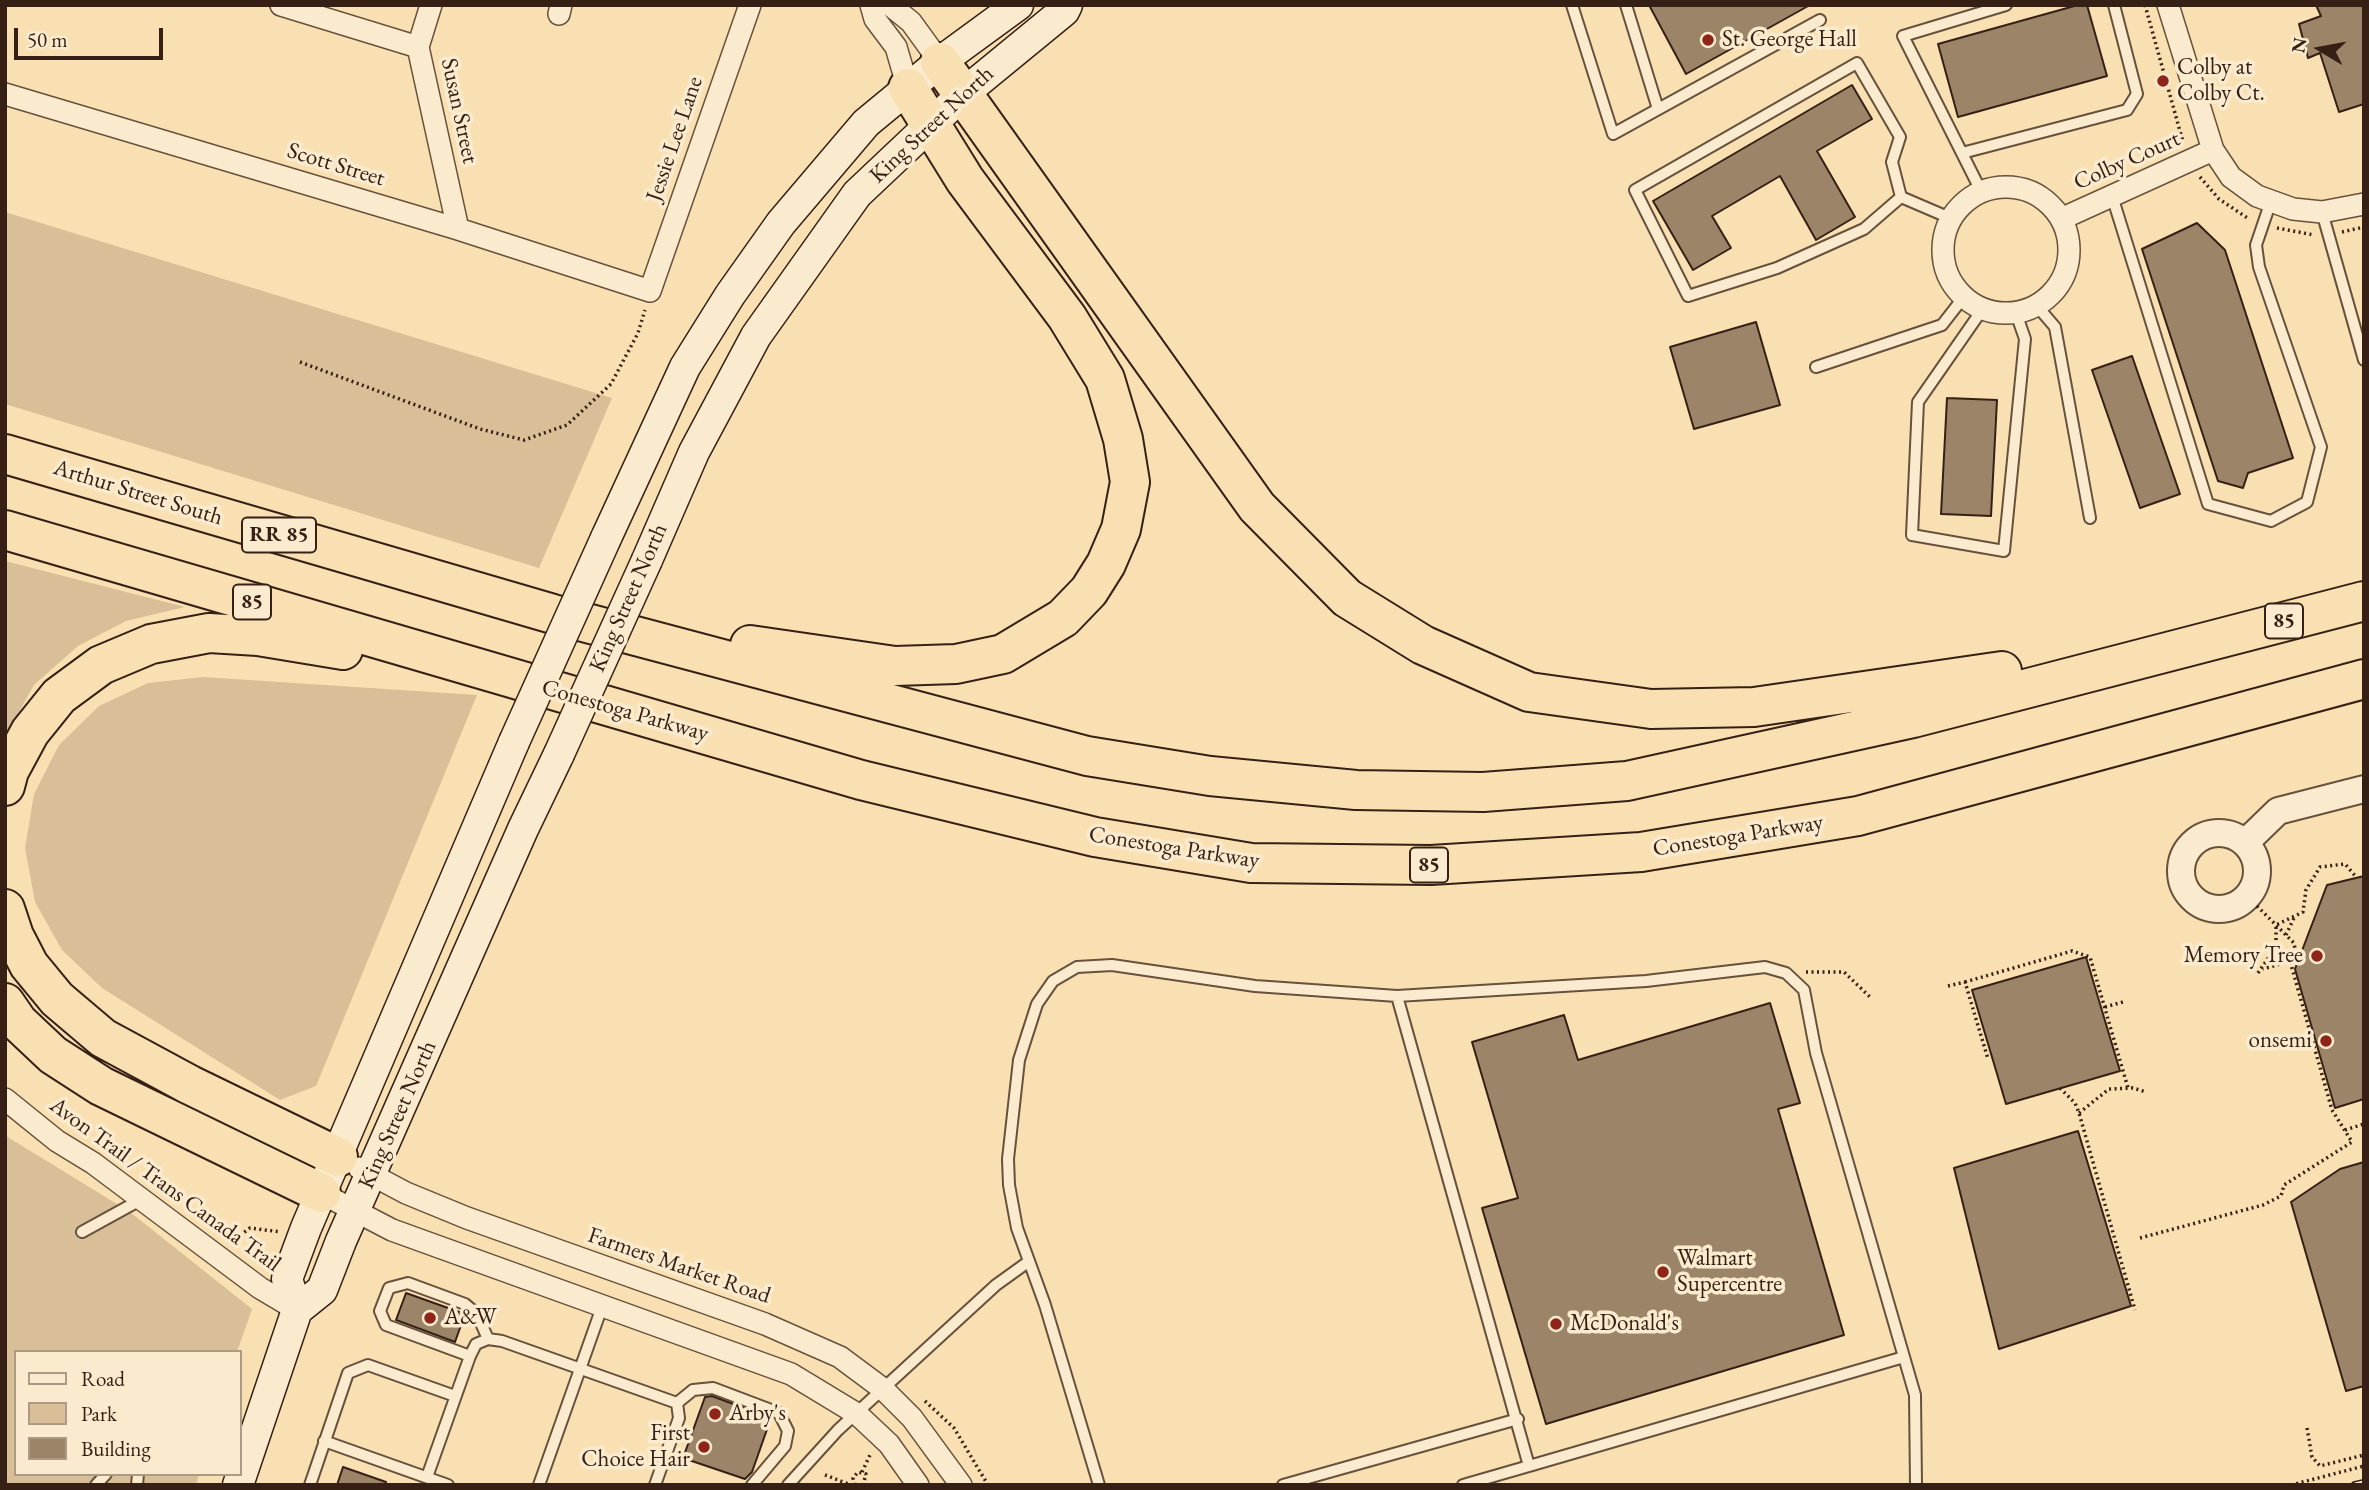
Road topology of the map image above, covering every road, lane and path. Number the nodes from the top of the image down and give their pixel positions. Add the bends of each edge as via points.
1 (281, 5) edge
2 (431, 5) edge
3 (750, 5) edge
4 (871, 5) edge
5 (890, 5) edge
6 (1018, 5) edge
7 (1067, 5) edge
8 (1572, 5) edge
9 (1626, 5) edge
10 (2006, 5) edge
11 (2114, 5) edge
12 (2145, 5) edge
13 (2168, 5) edge
14 (1820, 20) dead end
15 (418, 47) junction
16 (940, 62) junction
17 (908, 88) junction
18 (964, 93) junction
19 (5, 94) edge
20 (1658, 109) junction
21 (929, 127) junction
22 (2181, 137) dead end
23 (2213, 150) junction
24 (1962, 153) junction
25 (2200, 177) dead end
26 (1981, 191) junction
27 (2112, 196) junction
28 (1901, 197) junction
29 (2272, 201) junction
30 (2364, 204) edge
31 (2322, 212) junction
32 (1950, 218) junction
33 (2247, 218) dead end
34 (2061, 219) junction
35 (2364, 227) edge
36 (458, 229) junction
37 (2287, 231) dead end
38 (2349, 232) dead end
39 (2317, 235) dead end
40 (650, 291) junction
41 (1963, 298) junction
42 (2037, 306) junction
43 (1982, 310) junction
44 (2016, 313) junction
45 (2364, 360) edge
46 (300, 362) dead end
47 (1816, 367) dead end
48 (5, 454) edge
49 (2090, 519) dead end
50 (5, 530) edge
51 (2364, 601) edge
52 (553, 614) junction
53 (2205, 641) junction
54 (498, 674) junction
55 (2364, 679) edge
56 (5, 786) edge
57 (2364, 789) edge
58 (2245, 843) dead end
59 (2364, 872) edge
60 (2257, 906) dead end
61 (5, 909) edge
62 (2294, 918) junction
63 (2276, 925) junction
64 (2286, 935) junction
65 (2290, 961) junction
66 (1786, 973) junction
67 (1965, 982) junction
68 (1948, 986) dead end
69 (1397, 996) junction
70 (1870, 997) dead end
71 (2123, 1002) dead end
72 (5, 1003) edge
73 (2105, 1007) junction
74 (1988, 1059) dead end
75 (2060, 1088) dead end
76 (2128, 1088) junction
77 (2146, 1092) dead end
78 (5, 1099) edge
79 (2078, 1113) junction
80 (2364, 1124) edge
81 (2345, 1130) junction
82 (338, 1157) junction
83 (372, 1175) junction
84 (321, 1194) junction
85 (142, 1199) junction
86 (355, 1211) junction
87 (82, 1232) dead end
88 (283, 1232) dead end
89 (2140, 1238) dead end
90 (221, 1259) junction
91 (1028, 1262) junction
92 (602, 1307) junction
93 (296, 1310) junction
94 (2135, 1310) dead end
95 (488, 1339) junction
96 (470, 1356) junction
97 (1904, 1357) junction
98 (580, 1368) junction
99 (883, 1389) junction
100 (455, 1396) junction
101 (922, 1399) dead end
102 (677, 1402) junction
103 (857, 1414) junction
104 (1518, 1419) junction
105 (2306, 1428) dead end
106 (247, 1431) edge
107 (324, 1441) junction
108 (870, 1455) dead end
109 (2364, 1455) edge
110 (242, 1461) edge
111 (1529, 1465) junction
112 (2364, 1466) edge
113 (862, 1472) junction
114 (825, 1475) dead end
115 (427, 1477) junction
116 (659, 1484) edge
117 (1288, 1484) edge
118 (310, 1485) edge
119 (448, 1485) edge
120 (540, 1485) edge
121 (752, 1485) edge
122 (788, 1485) edge
123 (853, 1485) edge
124 (863, 1485) edge
125 (918, 1485) edge
126 (961, 1485) edge
127 (988, 1485) edge
128 (1099, 1485) edge
129 (1463, 1485) edge
130 (1916, 1485) edge
131 (2291, 1485) edge

1 - 15 street
2 - 15 street, Susan Street
3 - 40 street, Jessie Lee Lane
4 - 17 street via 875,19 896,47
5 - 16 street via 911,22
6 - 16 main road, King Street North
7 - 18 main road, King Street North
8 - 20 lane via 1613,134
9 - 20 lane
10 - 24 lane via 1903,36
11 - 24 lane via 2137,94 2127,110
12 - 22 path
13 - 23 street
14 - 20 lane
15 - 36 street, Susan Street
16 - 17 main road, King Street North
16 - 18 highway
17 - 21 highway
17 - 82 main road, King Street North, bridge via 866,123 781,223 730,295 674,388 514,742
18 - 21 main road, King Street North
18 - 53 highway via 1257,508 1347,598 1423,646 1528,692 1651,709 1754,707 1962,678 2157,643
19 - 36 street, Scott Street
21 - 52 highway via 1067,317 1105,379 1130,482 1121,529 1089,591 1040,634 1003,654 956,664 895,666
21 - 83 main road, King Street North, bridge via 858,194 756,336 694,452
23 - 27 street, Colby Court
23 - 29 street via 2231,177
24 - 26 lane
25 - 33 path via 2219,199
26 - 32 street
26 - 34 street, Colby Court via 2002,186 2024,189 2047,201
27 - 29 lane via 2208,504 2271,521 2307,502 2321,446 2259,267 2256,244
27 - 34 street, Colby Court
28 - 28 lane via 1864,229 1777,268 1688,296 1635,190 1857,63 1900,137 1892,162
28 - 32 lane
29 - 31 street
30 - 31 street
31 - 45 lane
32 - 41 street, Colby Court via 1942,251 1949,280
34 - 42 street, Colby Court via 2070,252 2066,271 2055,290
35 - 38 path
36 - 40 street, Scott Street
37 - 39 path
40 - 46 path via 638,333 611,384 567,425 524,440 480,429
41 - 43 street, Colby Court
41 - 47 lane via 1942,325
42 - 44 street, Colby Court
42 - 49 lane via 2055,327
43 - 44 street, Colby Court
43 - 44 lane via 1918,402 1912,536 2004,551 2025,339
48 - 52 highway, Arthur Street South / RR 85
50 - 54 highway, Conestoga Parkway / 85
51 - 53 highway, 85
52 - 53 highway, 85 via 1087,756 1210,776 1356,790 1458,792 1627,781 1899,721
54 - 55 highway, Conestoga Parkway / 85 via 861,780 1095,837 1251,863 1431,865 1641,852 1858,816
54 - 56 highway via 258,636 209,634 150,644 101,665 59,696 30,732
57 - 58 street via 2278,811
59 - 62 path via 2356,876 2345,864 2320,867 2306,890 2303,912
60 - 63 path
61 - 82 highway via 29,965 57,999 103,1038
62 - 63 path
62 - 64 path
63 - 64 path
63 - 65 path via 2276,947 2260,971
64 - 65 path via 2295,949
65 - 81 path via 2332,1110
66 - 69 lane via 1765,967 1646,981
66 - 70 path via 1844,972
66 - 97 lane via 1804,990 1816,1053
67 - 68 path
67 - 73 path via 2076,951 2090,957
67 - 74 path
69 - 91 lane via 1267,988 1112,965 1077,967 1053,981 1037,1004 1020,1060 1011,1119 1009,1185
69 - 104 lane
71 - 73 path
72 - 84 highway via 53,1055 102,1086
73 - 76 path
75 - 79 path
76 - 77 path
76 - 79 path via 2109,1088
78 - 85 street, Avon Trail / Trans Canada Trail
79 - 94 path
80 - 81 path
81 - 89 path via 2352,1142 2284,1185 2281,1196
82 - 83 street, Farmers Market Road
82 - 84 main road, King Street North
83 - 86 main road, King Street North
83 - 99 street, Farmers Market Road via 467,1219 803,1340 840,1357
84 - 86 street
84 - 93 main road, King Street North via 287,1279
85 - 87 lane
85 - 90 street, Avon Trail / Trans Canada Trail
86 - 92 street via 392,1230
86 - 93 main road, King Street North via 322,1290
88 - 90 path via 250,1228 229,1244
90 - 93 street, Avon Trail / Trans Canada Trail
91 - 99 lane via 996,1285
91 - 128 lane
92 - 98 lane
92 - 103 street via 762,1362 818,1388
93 - 106 main road
95 - 96 lane via 476,1345
95 - 96 lane via 477,1314 466,1304 408,1283 390,1288 381,1306 386,1325
95 - 98 lane
96 - 100 lane
97 - 111 lane
97 - 130 lane via 1915,1395
98 - 102 lane
98 - 120 lane
99 - 103 lane
99 - 126 street, Farmers Market Road via 933,1444
100 - 107 lane via 368,1366 348,1373
100 - 115 lane
101 - 127 path via 954,1428
102 - 116 lane via 679,1418
102 - 121 lane via 693,1390 713,1388 783,1418 788,1434 785,1446
103 - 122 lane
103 - 125 street via 889,1444
104 - 111 lane
104 - 117 lane
105 - 109 path via 2312,1457 2320,1466
106 - 110 main road
107 - 115 lane
107 - 118 lane
108 - 113 path
111 - 129 lane
112 - 131 path
113 - 123 path via 854,1474
113 - 124 path via 867,1479
114 - 123 path
115 - 119 lane

